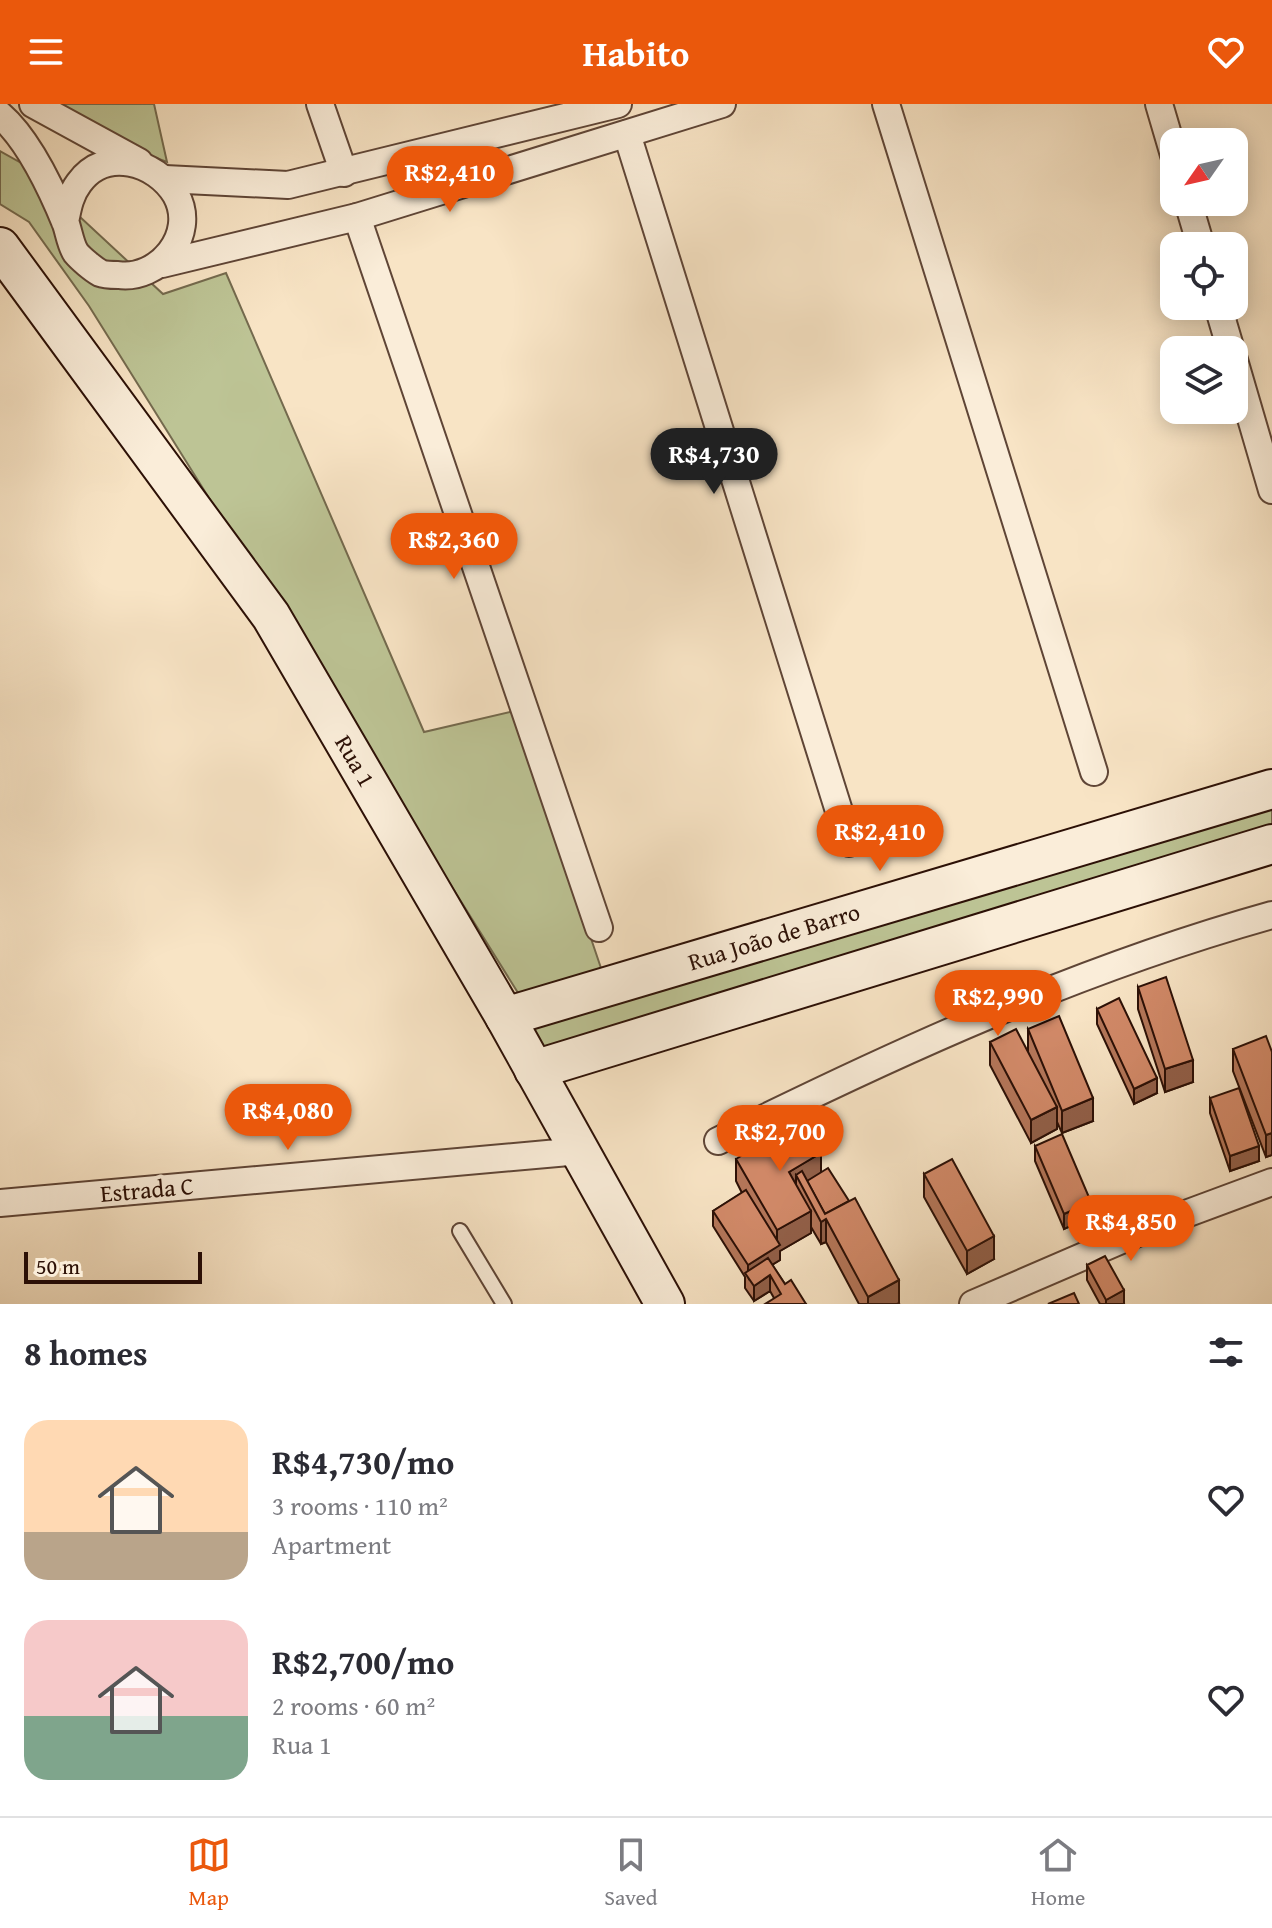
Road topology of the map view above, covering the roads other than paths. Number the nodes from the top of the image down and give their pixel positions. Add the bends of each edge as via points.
1 (33, 104) edge
2 (320, 104) edge
3 (618, 104) edge
4 (722, 104) edge
5 (886, 104) edge
6 (1159, 104) edge
7 (0, 115) edge
8 (1166, 128) edge
9 (627, 134) junction
10 (155, 172) junction
11 (344, 173) junction
12 (357, 217) junction
13 (65, 222) junction
14 (0, 247) edge
15 (162, 264) junction
16 (1248, 408) edge
17 (1272, 490) edge
18 (1094, 772) dead end
19 (1272, 789) edge
20 (849, 843) dead end
21 (1272, 844) edge
22 (1271, 921) edge
23 (599, 928) dead end
24 (505, 1017) junction
25 (534, 1070) junction
26 (718, 1141) dead end
27 (580, 1151) junction
28 (1272, 1182) edge
29 (0, 1203) edge
30 (460, 1231) dead end
31 (504, 1304) edge
32 (665, 1304) edge
33 (973, 1304) edge

1 - 10 street
2 - 11 street
3 - 11 street
4 - 9 street
5 - 18 street
6 - 8 street
7 - 13 street via 34,159
9 - 12 street
9 - 20 street
10 - 11 street via 288,185
10 - 13 street via 122,161 100,166 81,180 69,200
10 - 15 street via 178,199 182,222 176,245
12 - 15 street
12 - 23 street
13 - 15 street via 76,253 101,273 132,277
14 - 24 street, Rua 1 via 271,616
16 - 17 street
19 - 24 street, Rua João de Barro
21 - 25 street
22 - 26 street via 1120,964 974,1020
24 - 25 street, Rua 1
25 - 27 street, Rua 1
27 - 29 street, Estrada C
27 - 32 street, Rua 1
28 - 33 street via 1156,1225
30 - 31 lane

